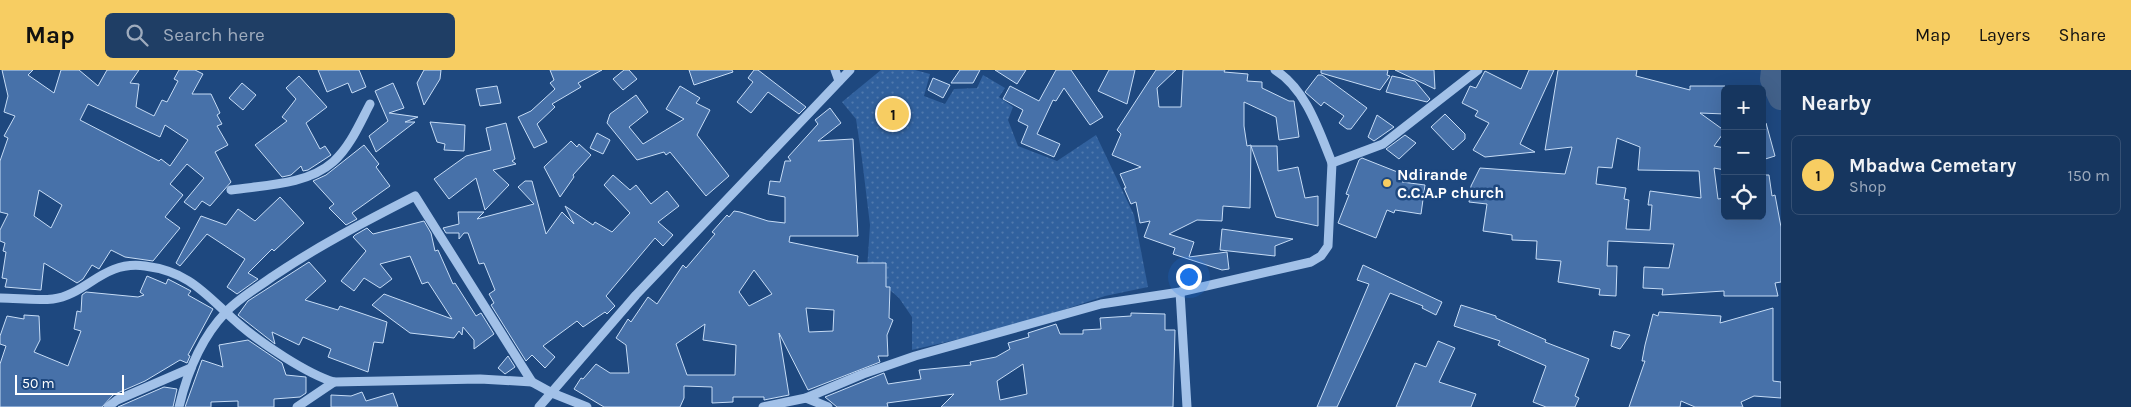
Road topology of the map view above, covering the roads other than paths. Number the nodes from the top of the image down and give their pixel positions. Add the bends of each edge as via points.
1 (835, 70) edge
2 (850, 70) edge
3 (1275, 70) edge
4 (1478, 70) edge
5 (839, 81) junction
6 (370, 104) dead end
7 (1332, 163) junction
8 (231, 190) dead end
9 (1180, 292) junction
10 (0, 298) edge
11 (226, 311) junction
12 (192, 368) junction
13 (334, 382) junction
14 (532, 382) junction
15 (552, 393) junction
16 (806, 398) junction
17 (108, 407) edge
18 (179, 407) edge
19 (297, 407) edge
20 (539, 407) edge
21 (587, 407) edge
22 (763, 407) edge
23 (828, 407) edge
24 (1187, 407) edge

1 - 5 street
2 - 5 street
3 - 7 street via 1293,86 1314,120
4 - 7 street via 1383,144
5 - 15 street via 636,295
6 - 8 street via 354,136 334,162 310,176
7 - 9 street via 1328,246 1321,256 1311,262
9 - 16 street via 1101,304 924,354 862,374
9 - 24 street
10 - 11 street via 54,299 107,271 124,266 144,266 165,270 198,286
11 - 12 street via 208,334
11 - 13 street via 240,325 316,377
11 - 14 street via 305,255 415,196
12 - 17 street via 117,400
12 - 18 street
13 - 14 street via 480,378
13 - 19 street
14 - 15 street
15 - 20 street
15 - 21 street
16 - 22 street
16 - 23 street

